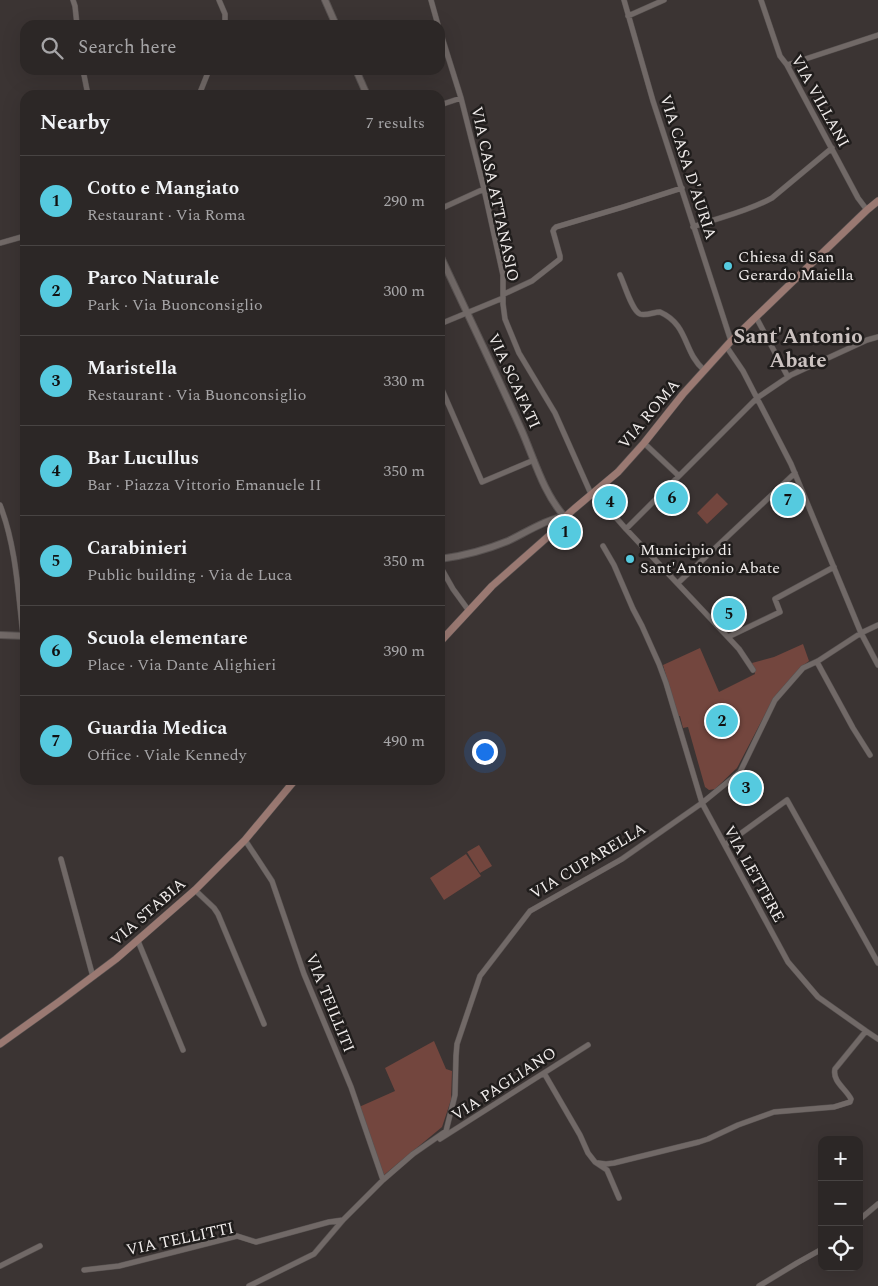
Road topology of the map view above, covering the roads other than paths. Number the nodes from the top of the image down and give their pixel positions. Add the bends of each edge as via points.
1 (73, 0) edge
2 (219, 0) edge
3 (325, 0) edge
4 (431, 0) edge
5 (624, 0) edge
6 (664, 0) edge
7 (760, 0) edge
8 (628, 16) junction
9 (76, 20) edge
10 (225, 20) edge
11 (334, 20) edge
12 (437, 20) edge
13 (878, 35) edge
14 (445, 47) edge
15 (787, 65) junction
16 (84, 75) edge
17 (208, 75) edge
18 (358, 75) edge
19 (87, 90) edge
20 (201, 90) edge
21 (365, 90) edge
22 (461, 98) junction
23 (445, 104) edge
24 (832, 148) junction
25 (682, 188) junction
26 (484, 190) junction
27 (878, 201) edge
28 (445, 207) edge
29 (867, 210) junction
30 (693, 227) junction
31 (20, 237) edge
32 (0, 243) edge
33 (445, 266) edge
34 (620, 275) dead end
35 (503, 296) junction
36 (467, 314) junction
37 (756, 317) junction
38 (445, 322) edge
39 (878, 337) edge
40 (729, 343) junction
41 (704, 370) junction
42 (788, 377) junction
43 (445, 397) edge
44 (757, 398) junction
45 (644, 443) junction
46 (534, 460) junction
47 (795, 474) junction
48 (678, 476) junction
49 (591, 494) junction
50 (0, 505) edge
51 (565, 517) junction
52 (626, 529) junction
53 (603, 546) dead end
54 (445, 558) edge
55 (834, 566) junction
56 (445, 575) edge
57 (678, 583) junction
58 (20, 606) edge
59 (468, 612) junction
60 (878, 625) edge
61 (861, 633) junction
62 (0, 635) edge
63 (20, 636) edge
64 (445, 637) edge
65 (728, 637) junction
66 (817, 662) junction
67 (878, 665) edge
68 (752, 670) dead end
69 (870, 755) dead end
70 (292, 785) edge
71 (702, 803) junction
72 (245, 840) junction
73 (725, 845) junction
74 (61, 859) dead end
75 (195, 890) junction
76 (138, 941) junction
77 (878, 963) edge
78 (93, 977) junction
79 (264, 1024) dead end
80 (866, 1031) junction
81 (878, 1039) edge
82 (0, 1044) edge
83 (588, 1045) dead end
84 (183, 1050) dead end
85 (544, 1072) junction
86 (432, 1141) junction
87 (598, 1163) junction
88 (383, 1180) junction
89 (619, 1198) dead end
90 (878, 1204) edge
91 (863, 1217) edge
92 (343, 1220) junction
93 (40, 1246) dead end
94 (818, 1251) edge
95 (0, 1266) edge
96 (84, 1270) dead end
97 (249, 1286) edge
98 (759, 1286) edge

1 - 9 street
2 - 10 street
3 - 11 street
4 - 12 street
5 - 8 street, VIA CASA D'AURIA
6 - 8 street
7 - 15 street, VIA VILLANI via 780,56
8 - 25 street, VIA CASA D'AURIA
13 - 15 street
14 - 22 street, VIA CASA ATTANASIO
15 - 24 street, VIA VILLANI
16 - 19 street
17 - 20 street
18 - 21 street
22 - 23 street
22 - 26 street, VIA CASA ATTANASIO
24 - 29 street, VIA VILLANI
24 - 30 street via 772,198 731,216
25 - 30 street, VIA CASA D'AURIA
25 - 35 street via 556,227 553,231 560,259 532,281
26 - 28 street
26 - 35 street, VIA CASA ATTANASIO via 503,275
27 - 29 main road, VIA ROMA
29 - 37 main road, VIA ROMA
30 - 40 street, VIA CASA D'AURIA
31 - 32 street
33 - 36 street, VIA SCAFATI
34 - 41 street via 637,312 646,315 660,312 674,320 696,363
35 - 36 street
35 - 49 street, VIA CASA ATTANASIO via 505,318 516,346 554,412
36 - 38 street
36 - 46 street, VIA SCAFATI
37 - 40 main road, VIA ROMA
37 - 42 street
39 - 42 street
40 - 41 main road, VIA ROMA
40 - 44 street, VIA CASA D'AURIA
41 - 45 main road, VIA ROMA
42 - 44 street
43 - 46 street via 482,482
44 - 47 street, VIA CASA D'AURIA
44 - 48 street
45 - 48 street
45 - 49 main road, VIA ROMA via 618,472
46 - 51 street, VIA SCAFATI via 547,490
47 - 55 street, VIA CASA D'AURIA
47 - 57 street
48 - 52 street
49 - 51 main road, VIA ROMA
49 - 52 street via 598,497
50 - 58 street via 11,546
51 - 54 street via 553,519 505,542
51 - 59 main road, VIA ROMA via 560,526 492,586
52 - 57 street
53 - 71 street, VIA LETTERE via 666,683
55 - 61 street, VIA CASA D'AURIA
55 - 65 street via 774,599 780,612
56 - 59 street
57 - 65 street
59 - 64 main road, VIA ROMA
60 - 61 street, VIA CUPARELLA
61 - 66 street, VIA CUPARELLA
61 - 67 street, VIA CASA D'AURIA
62 - 63 street
65 - 68 street
66 - 69 street
66 - 71 street, VIA CUPARELLA via 803,668 775,700 740,772
70 - 72 main road, VIA STABIA
71 - 73 street, VIA LETTERE
71 - 86 street, VIA CUPARELLA via 622,859 530,911 480,976 457,1044 455,1096 446,1131
72 - 75 main road, VIA STABIA
72 - 88 street, VIA TEILLITI via 272,881
73 - 77 street via 787,800
73 - 80 street, VIA LETTERE via 788,962 818,997
74 - 78 street
75 - 76 main road, VIA STABIA
75 - 79 street via 218,914
76 - 78 main road, VIA STABIA
76 - 84 street
78 - 82 main road, VIA STABIA
80 - 81 street, VIA LETTERE
80 - 87 street via 835,1069 836,1079 849,1095 850,1102 834,1107 774,1112 699,1142 614,1163
83 - 85 street, VIA PAGLIANO
85 - 86 street, VIA PAGLIANO
85 - 87 street via 588,1153
86 - 88 street, VIA CUPARELLA
87 - 89 street via 608,1170
88 - 92 street
90 - 91 street
92 - 96 street, VIA TELLITTI via 256,1242 238,1236 119,1266
92 - 97 street via 314,1254
93 - 95 street
94 - 98 street

